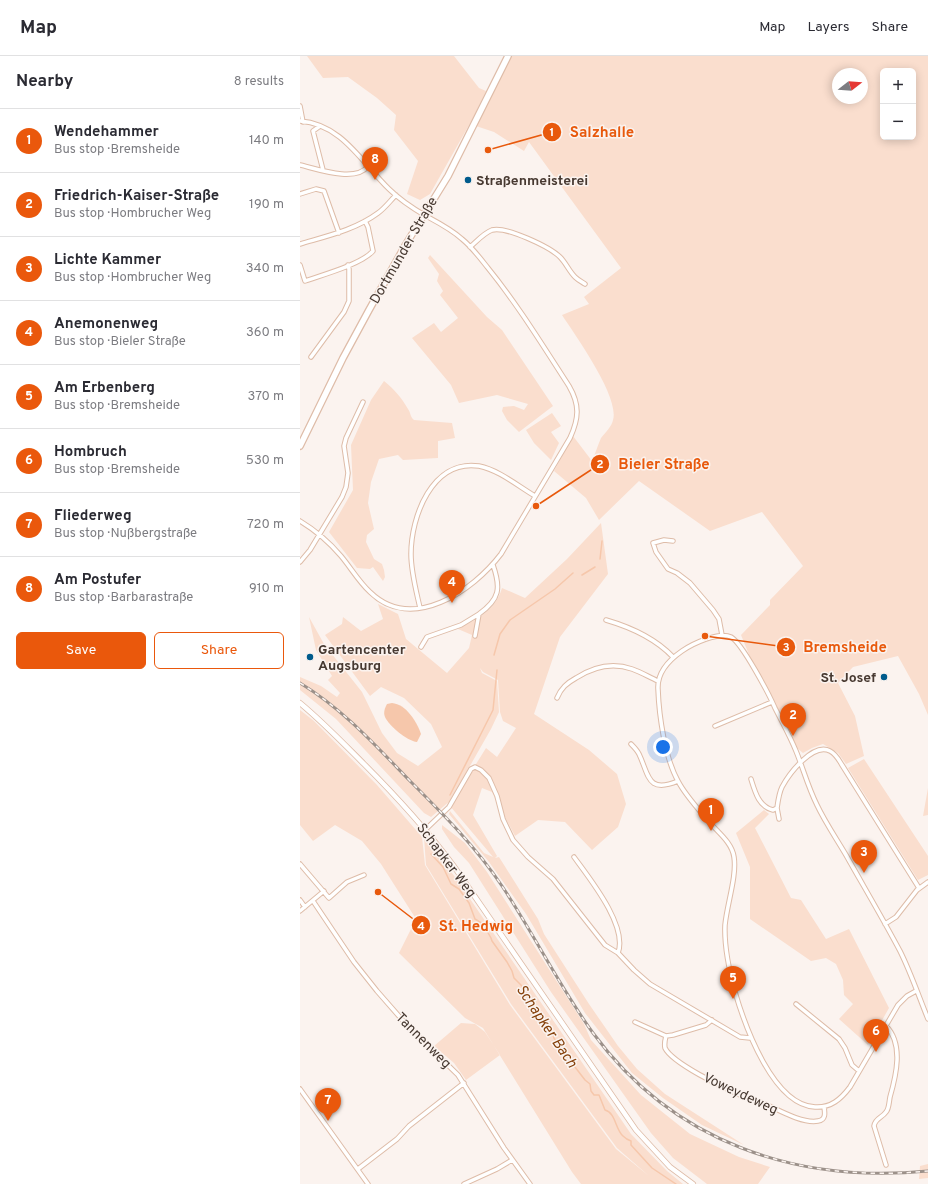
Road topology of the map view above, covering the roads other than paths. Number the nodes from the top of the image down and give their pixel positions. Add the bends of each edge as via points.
1 (508, 56) edge
2 (300, 106) edge
3 (302, 122) edge
4 (320, 126) junction
5 (300, 165) edge
6 (368, 166) junction
7 (323, 170) junction
8 (300, 194) edge
9 (396, 195) junction
10 (423, 215) junction
11 (365, 221) junction
12 (339, 232) junction
13 (300, 244) edge
14 (470, 247) junction
15 (300, 265) edge
16 (348, 265) junction
17 (585, 284) dead end
18 (312, 357) dead end
19 (363, 402) dead end
20 (300, 446) edge
21 (536, 496) junction
22 (300, 520) edge
23 (319, 535) junction
24 (673, 541) dead end
25 (300, 562) edge
26 (493, 565) junction
27 (420, 608) junction
28 (479, 614) junction
29 (606, 620) dead end
30 (722, 635) junction
31 (474, 636) dead end
32 (421, 647) dead end
33 (674, 657) junction
34 (658, 681) junction
35 (557, 698) dead end
36 (772, 702) junction
37 (300, 703) edge
38 (715, 726) dead end
39 (631, 744) dead end
40 (800, 763) junction
41 (751, 779) dead end
42 (678, 781) junction
43 (777, 808) junction
44 (779, 819) dead end
45 (426, 829) junction
46 (574, 857) dead end
47 (300, 864) edge
48 (364, 875) dead end
49 (928, 882) edge
50 (919, 888) junction
51 (324, 892) junction
52 (300, 900) edge
53 (313, 901) junction
54 (305, 907) junction
55 (300, 911) edge
56 (885, 924) junction
57 (618, 953) junction
58 (916, 991) junction
59 (796, 1004) dead end
60 (928, 1019) edge
61 (712, 1020) junction
62 (635, 1022) dead end
63 (886, 1026) junction
64 (666, 1036) junction
65 (750, 1038) junction
66 (859, 1071) junction
67 (464, 1084) junction
68 (300, 1089) edge
69 (824, 1107) junction
70 (512, 1160) junction
71 (886, 1165) dead end
72 (358, 1169) junction
73 (368, 1184) edge
74 (464, 1184) edge
75 (530, 1184) edge
76 (693, 1184) edge

1 - 10 main road, Dortmunder Straße via 448,176
2 - 3 street
3 - 4 street
4 - 6 street via 347,143
4 - 7 street via 313,131
5 - 7 street
6 - 7 street via 361,172 350,174
6 - 9 street
8 - 12 street via 316,189 324,192
9 - 10 street
9 - 11 street via 379,212
10 - 14 street via 446,226
10 - 20 main road, Dortmunder Straße via 351,345
11 - 12 street
11 - 16 street via 373,251
12 - 13 street
14 - 17 street via 490,231 506,231 552,250 575,277
14 - 21 street via 512,299 575,398 575,426
15 - 16 street via 305,281
16 - 18 street via 349,301
19 - 23 street via 344,446 348,473 346,487
21 - 26 street
21 - 27 street via 492,470 477,466 466,466 446,473 434,484 417,514 412,540 412,567
22 - 23 street
23 - 25 street
23 - 27 street via 341,556 369,591 384,603 396,607
24 - 30 street via 653,543 656,552 668,568 690,584 711,608 719,620
26 - 27 street via 459,593 442,602
26 - 28 street via 498,590 493,600
28 - 31 street
28 - 32 street via 461,625 427,637
29 - 33 street via 647,637
30 - 33 street via 688,646
30 - 36 street via 734,639 752,664
33 - 34 street via 666,665
34 - 35 street via 633,669 602,666 572,681 560,690
34 - 42 street via 661,720 670,760
36 - 38 street
36 - 40 street
37 - 45 street, Schapker Weg via 334,734
39 - 42 street via 638,752 651,782 667,786
40 - 43 street via 782,787
40 - 50 street via 819,750 827,750 834,754
40 - 56 street via 817,805
41 - 43 street via 754,792 762,805 768,809
42 - 65 street via 727,842 734,855 725,946 732,983
43 - 44 street
45 - 57 street via 449,808 471,769 475,767 481,770 489,778 513,840 553,879 605,945
45 - 76 street, Schapker Weg via 636,1130 670,1167
46 - 57 street via 612,914 620,937
47 - 51 street
48 - 51 street via 347,882 329,898
49 - 50 street
50 - 56 street via 896,917
51 - 53 street
52 - 54 street
53 - 54 street
53 - 67 street, Tannenweg via 377,991 455,1071
54 - 55 street
56 - 58 street via 903,957
57 - 61 street via 650,984
58 - 60 street
58 - 63 street via 898,1005
59 - 66 street via 839,1039 852,1065
61 - 64 street via 706,1026
61 - 65 street via 740,1037
62 - 64 street
63 - 66 street
63 - 71 street via 891,1031 896,1046 897,1069 887,1112 874,1126
64 - 69 street, Voweydeweg via 665,1047 675,1058 741,1096 813,1121 824,1118
65 - 69 street via 784,1091 801,1103
66 - 69 street via 843,1097
67 - 70 street, Tannenweg
67 - 72 street
68 - 72 street
70 - 74 street
70 - 75 street, Tannenweg
72 - 73 street

